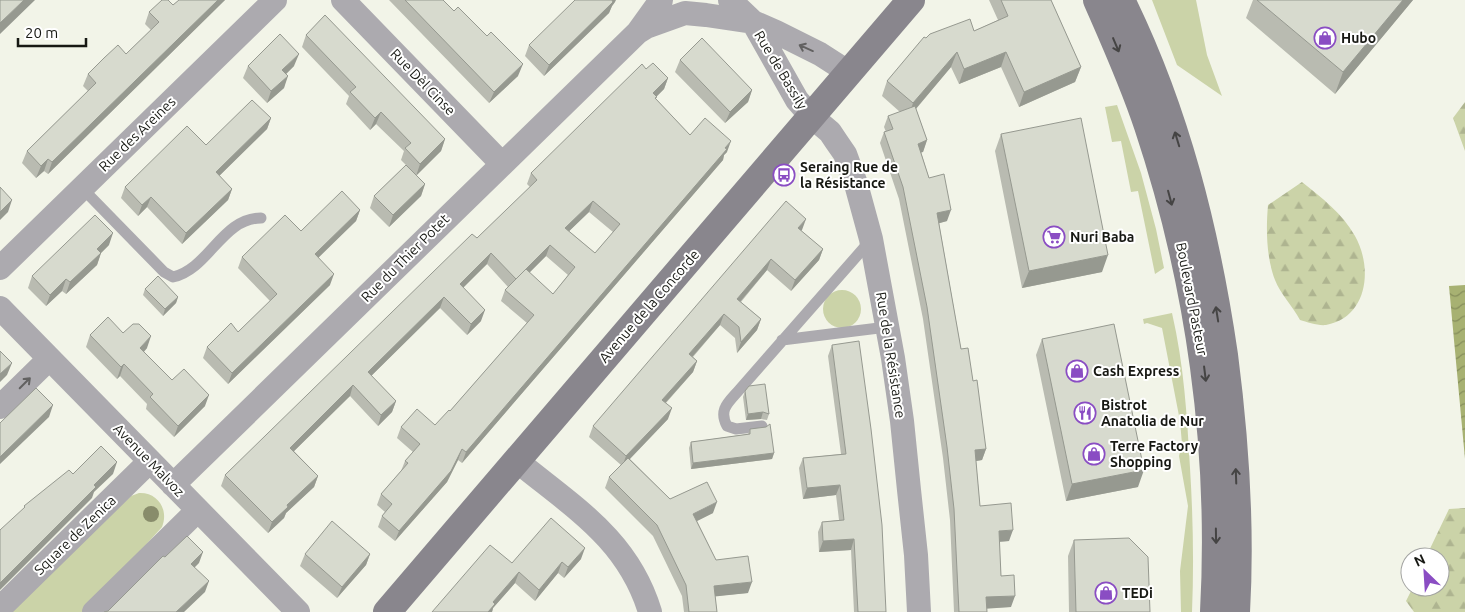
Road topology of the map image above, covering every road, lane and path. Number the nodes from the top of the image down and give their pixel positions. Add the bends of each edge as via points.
1 (275, 0) edge
2 (343, 0) edge
3 (661, 0) edge
4 (730, 0) edge
5 (911, 0) edge
6 (1097, 0) edge
7 (1121, 0) edge
8 (690, 7) edge
9 (753, 22) junction
10 (638, 32) junction
11 (848, 72) junction
12 (811, 116) junction
13 (502, 164) junction
14 (82, 188) junction
15 (261, 218) dead end
16 (871, 239) junction
17 (0, 268) edge
18 (0, 308) edge
19 (887, 327) junction
20 (782, 340) junction
21 (49, 358) junction
22 (0, 407) edge
23 (762, 426) edge
24 (517, 460) junction
25 (150, 461) junction
26 (173, 485) junction
27 (198, 510) junction
28 (0, 608) edge
29 (94, 612) edge
30 (298, 612) edge
31 (387, 612) edge
32 (650, 612) edge
33 (919, 612) edge
34 (1214, 612) edge
35 (1236, 612) edge

1 - 14 street, Rue des Areines
2 - 13 street, Rue Dèl Cinse
3 - 10 street, Rue du Thier Potet
4 - 9 street, Rue de Bassily
5 - 11 street, Avenue de la Concorde
6 -> 34 street, Boulevard Pasteur via 1152,138 1174,212 1196,314 1211,421 1217,559
35 -> 7 street, Boulevard Pasteur via 1238,527 1234,445 1227,376 1208,261 1168,111
8 - 9 street, Rue du Thier Potet via 706,15
8 - 10 street, Rue du Thier Potet
11 -> 9 street, Rue de Bassily via 823,56
9 - 12 street, Rue de Bassily via 797,100
10 - 13 street, Rue du Thier Potet
11 - 12 street, Avenue de la Concorde
12 - 16 street, Rue de la Résistance via 830,132 845,154
12 - 24 street, Avenue de la Concorde
13 - 26 street, Rue du Thier Potet
14 - 15 lane via 164,272 173,277 192,268 239,223
14 - 17 street, Rue des Areines
16 - 19 street, Rue de la Résistance
16 - 20 lane
18 - 21 street, Avenue Malvoz
19 - 20 lane
19 - 33 street, Rue de la Résistance via 904,438
20 - 23 lane via 724,410 723,418 728,426 736,429
22 -> 21 street
21 - 25 street, Avenue Malvoz
24 - 31 street, Avenue de la Concorde
24 - 32 street via 614,543 635,574
25 - 26 street, Avenue Malvoz
25 - 28 street, Square de Zenica
26 - 27 street, Avenue Malvoz
27 - 29 street
27 - 30 street, Avenue Malvoz

